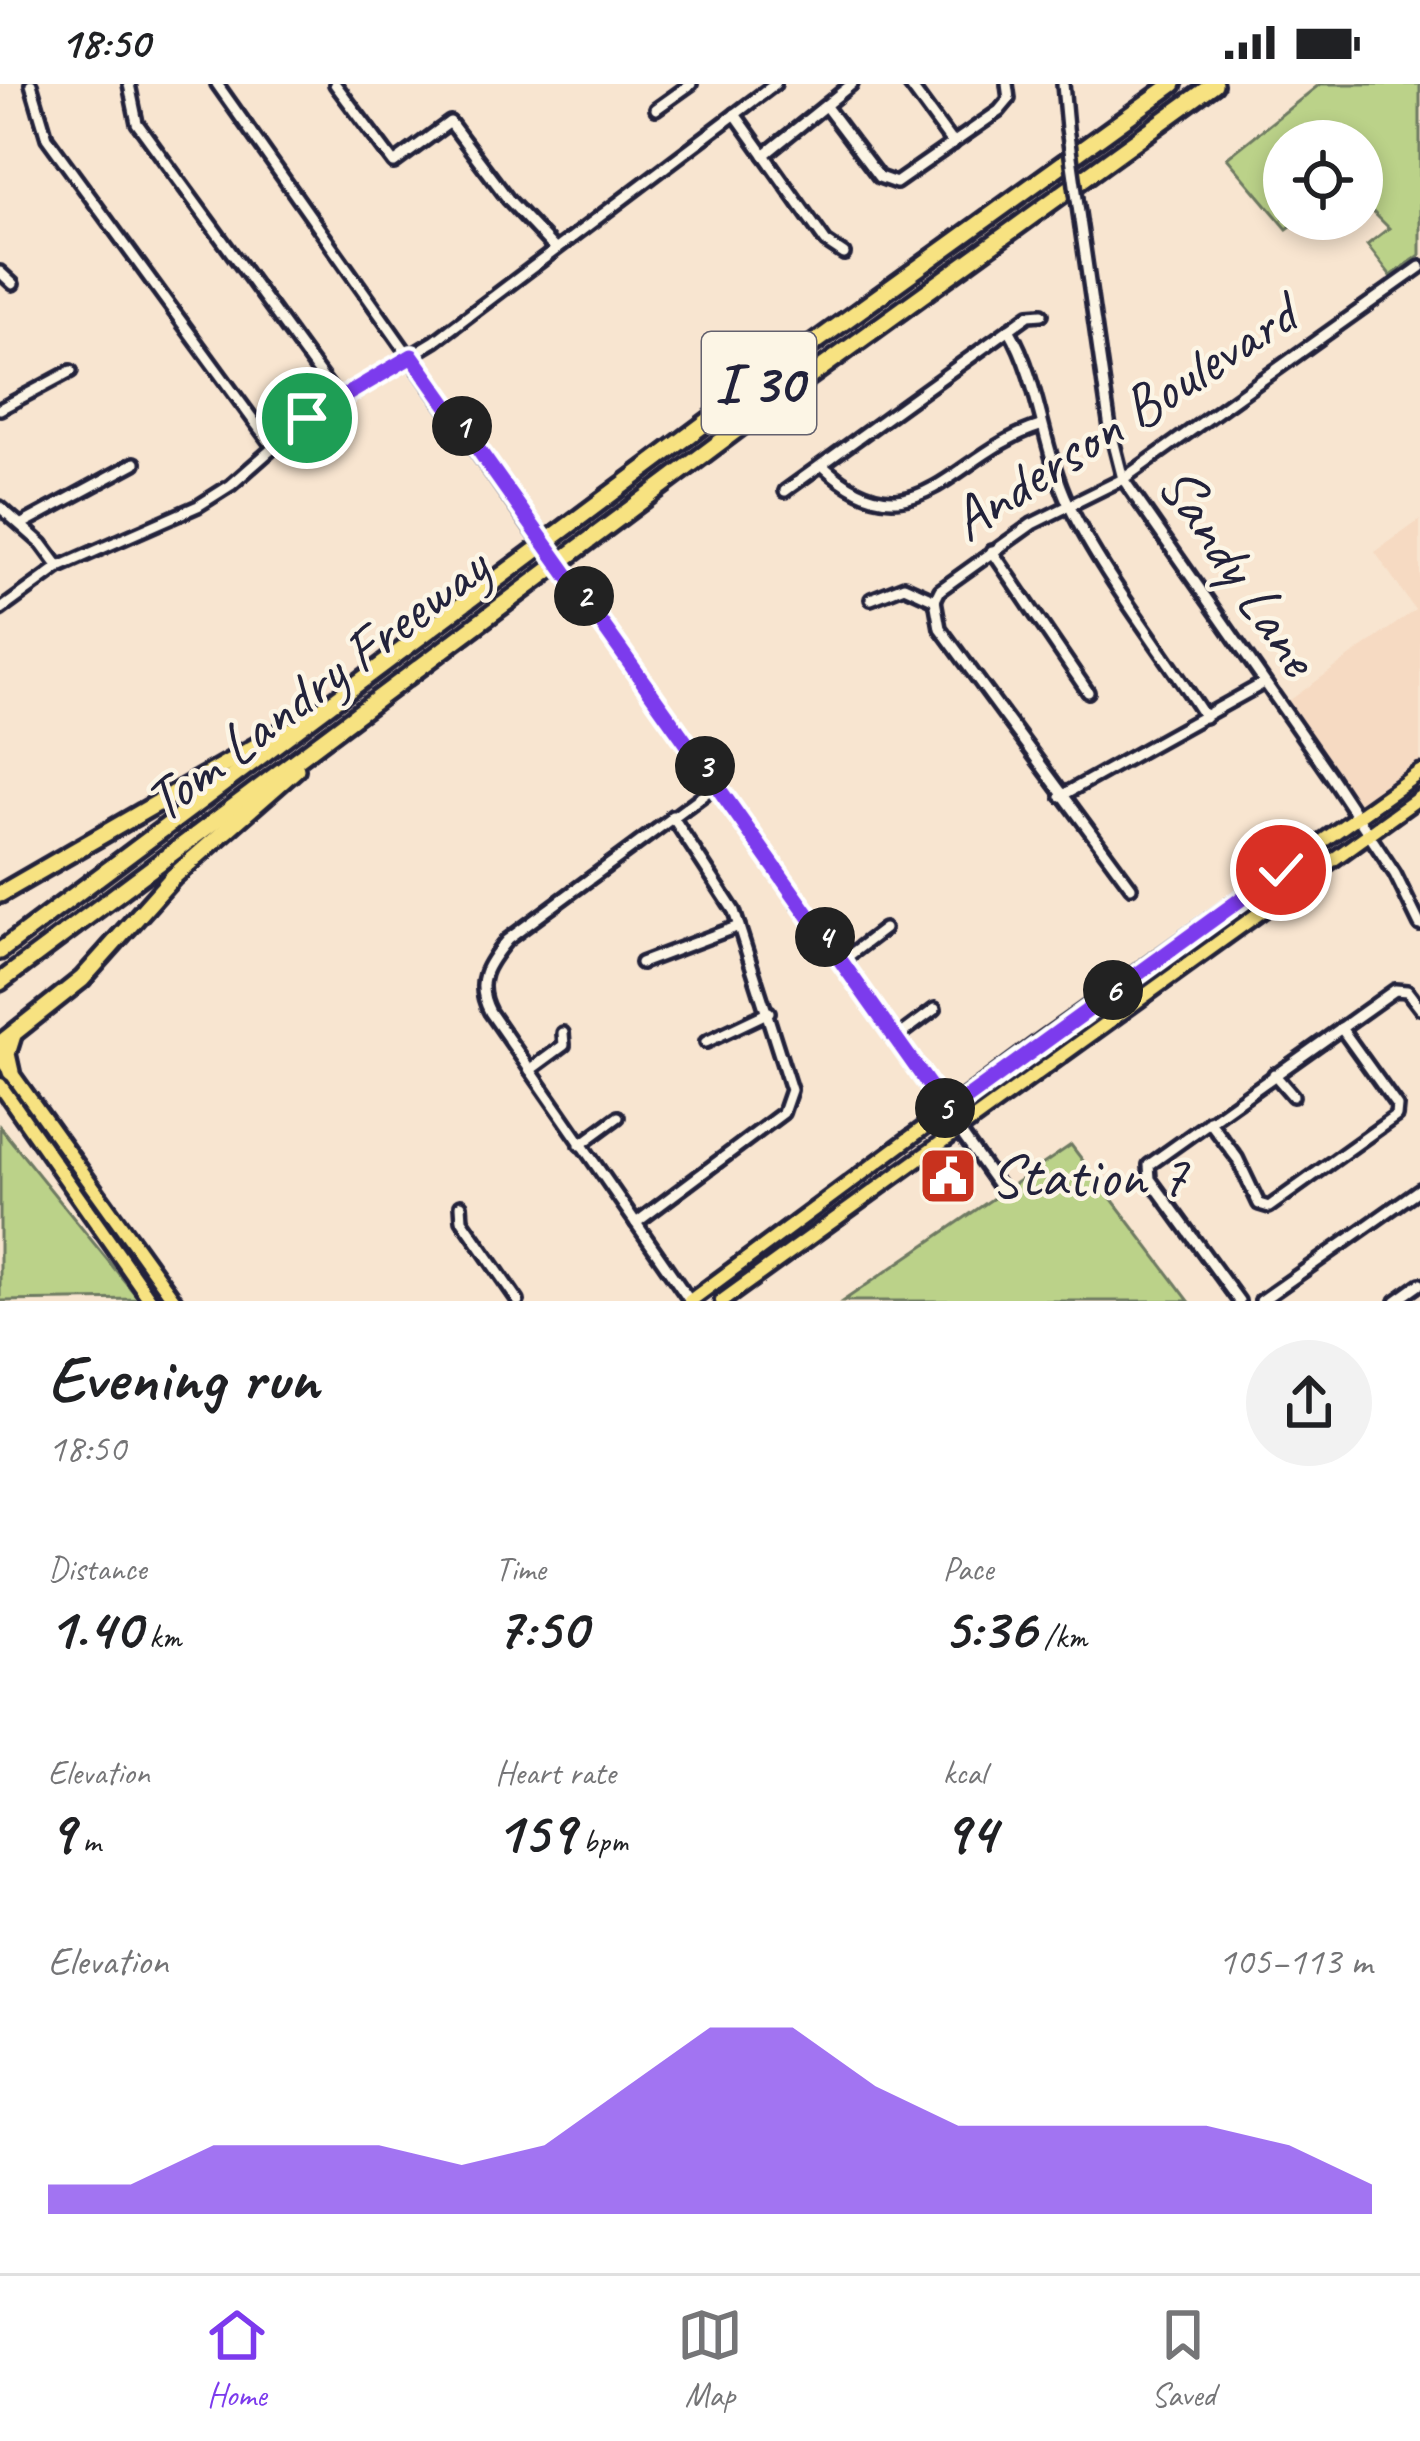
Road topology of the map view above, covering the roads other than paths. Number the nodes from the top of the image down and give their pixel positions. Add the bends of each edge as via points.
1 (31, 84) edge
2 (129, 84) edge
3 (217, 84) edge
4 (691, 84) edge
5 (775, 84) edge
6 (852, 84) edge
7 (909, 84) edge
8 (1007, 84) edge
9 (1063, 84) edge
10 (1173, 84) edge
11 (1214, 84) edge
12 (338, 85) edge
13 (827, 108) junction
14 (656, 109) dead end
15 (735, 114) junction
16 (953, 144) junction
17 (764, 154) junction
18 (555, 249) junction
19 (844, 254) dead end
20 (1420, 267) edge
21 (0, 272) edge
22 (13, 284) dead end
23 (1042, 314) dead end
24 (1009, 329) junction
25 (412, 356) junction
26 (70, 370) dead end
27 (338, 399) junction
28 (0, 409) edge
29 (1040, 427) junction
30 (273, 447) junction
31 (135, 463) dead end
32 (822, 465) junction
33 (1123, 478) junction
34 (785, 491) dead end
35 (1069, 506) junction
36 (0, 507) edge
37 (22, 524) junction
38 (992, 551) junction
39 (58, 567) junction
40 (871, 599) dead end
41 (935, 600) junction
42 (0, 610) edge
43 (1264, 683) junction
44 (350, 691) junction
45 (1088, 692) dead end
46 (365, 706) junction
47 (1205, 717) junction
48 (1420, 772) edge
49 (718, 785) junction
50 (1061, 796) junction
51 (1420, 796) edge
52 (672, 816) junction
53 (1353, 819) junction
54 (1364, 835) junction
55 (1131, 886) dead end
56 (0, 894) edge
57 (1420, 925) edge
58 (739, 926) junction
59 (884, 929) dead end
60 (0, 951) edge
61 (842, 961) junction
62 (641, 963) dead end
63 (0, 982) edge
64 (1420, 1008) edge
65 (935, 1010) dead end
66 (769, 1012) junction
67 (1341, 1028) junction
68 (15, 1033) junction
69 (563, 1033) dead end
70 (896, 1038) junction
71 (706, 1042) dead end
72 (0, 1045) edge
73 (0, 1057) edge
74 (530, 1070) junction
75 (1274, 1074) junction
76 (6, 1079) edge
77 (1293, 1096) dead end
78 (948, 1112) junction
79 (618, 1117) dead end
80 (1209, 1121) junction
81 (959, 1129) junction
82 (580, 1144) junction
83 (44, 1150) junction
84 (78, 1165) junction
85 (1420, 1189) edge
86 (1002, 1191) dead end
87 (461, 1205) dead end
88 (636, 1223) junction
89 (140, 1250) junction
90 (123, 1262) junction
91 (1420, 1284) edge
92 (151, 1301) edge
93 (176, 1301) edge
94 (518, 1301) edge
95 (690, 1301) edge
96 (722, 1301) edge
97 (1239, 1301) edge
98 (1261, 1301) edge
99 (1396, 1301) edge

1 - 30 street via 47,138
2 - 27 street via 137,123
3 - 25 street
4 - 14 street
5 - 15 street
6 - 13 street
7 - 16 street
8 - 16 street via 1009,99
9 - 33 street, Sandy Lane, bridge
10 - 44 highway, Tom Landry Freeway / I 30
11 - 46 highway, Tom Landry Freeway / I 30
12 - 18 street via 394,164 450,122
13 - 16 street via 886,183
13 - 17 street
15 - 17 street
15 - 18 street
17 - 19 street via 826,242
18 - 25 street
20 - 33 street, Anderson Boulevard
21 - 22 street
23 - 24 street
24 - 29 street via 1027,358
24 - 32 street
25 - 27 street
25 - 49 street, bridge
26 - 28 street
27 - 30 street
29 - 32 street via 1010,436 904,502 860,496
29 - 35 street
30 - 39 street via 198,506
31 - 37 street
32 - 34 street
33 - 35 street, Anderson Boulevard
33 - 43 street, Sandy Lane
35 - 38 street, Anderson Boulevard
35 - 47 street
36 - 37 street
37 - 39 street
38 - 41 street, Anderson Boulevard
38 - 45 street
39 - 42 street
40 - 41 street, Anderson Boulevard via 904,586
41 - 50 street via 940,628
43 - 47 street
43 - 53 street, Sandy Lane
44 - 56 highway
44 - 60 highway, Tom Landry Freeway / I 30
46 - 63 highway, Tom Landry Freeway / I 30
46 - 68 highway via 172,877 82,979
47 - 50 street
48 - 53 main road
49 - 52 street
49 - 61 street
50 - 55 street
51 - 54 main road
52 - 58 street via 724,889
52 - 74 street via 507,940 486,966 490,1012
53 - 54 street, Sandy Lane
53 - 78 main road
54 - 57 street, Sandy Lane
54 - 81 main road
58 - 62 street
58 - 66 street
59 - 61 street
61 - 70 street
64 - 67 street via 1401,989
65 - 70 street
66 - 71 street
66 - 88 street via 791,1079 783,1113
67 - 75 street
67 - 80 street via 1397,1106 1396,1117 1269,1207 1259,1204
68 - 72 highway
68 - 76 highway
69 - 74 street via 564,1045
70 - 78 street
73 - 76 main road
74 - 82 street
75 - 77 street
75 - 80 street
76 - 83 main road
76 - 84 main road
78 - 81 street
78 - 95 main road
79 - 82 street
80 - 97 street via 1147,1173
81 - 86 street
81 - 96 main road
82 - 88 street
83 - 84 main road
83 - 90 main road
84 - 89 main road
85 - 98 street
87 - 94 street via 462,1220
88 - 95 street
89 - 90 main road
89 - 93 main road
90 - 92 main road
91 - 99 street

